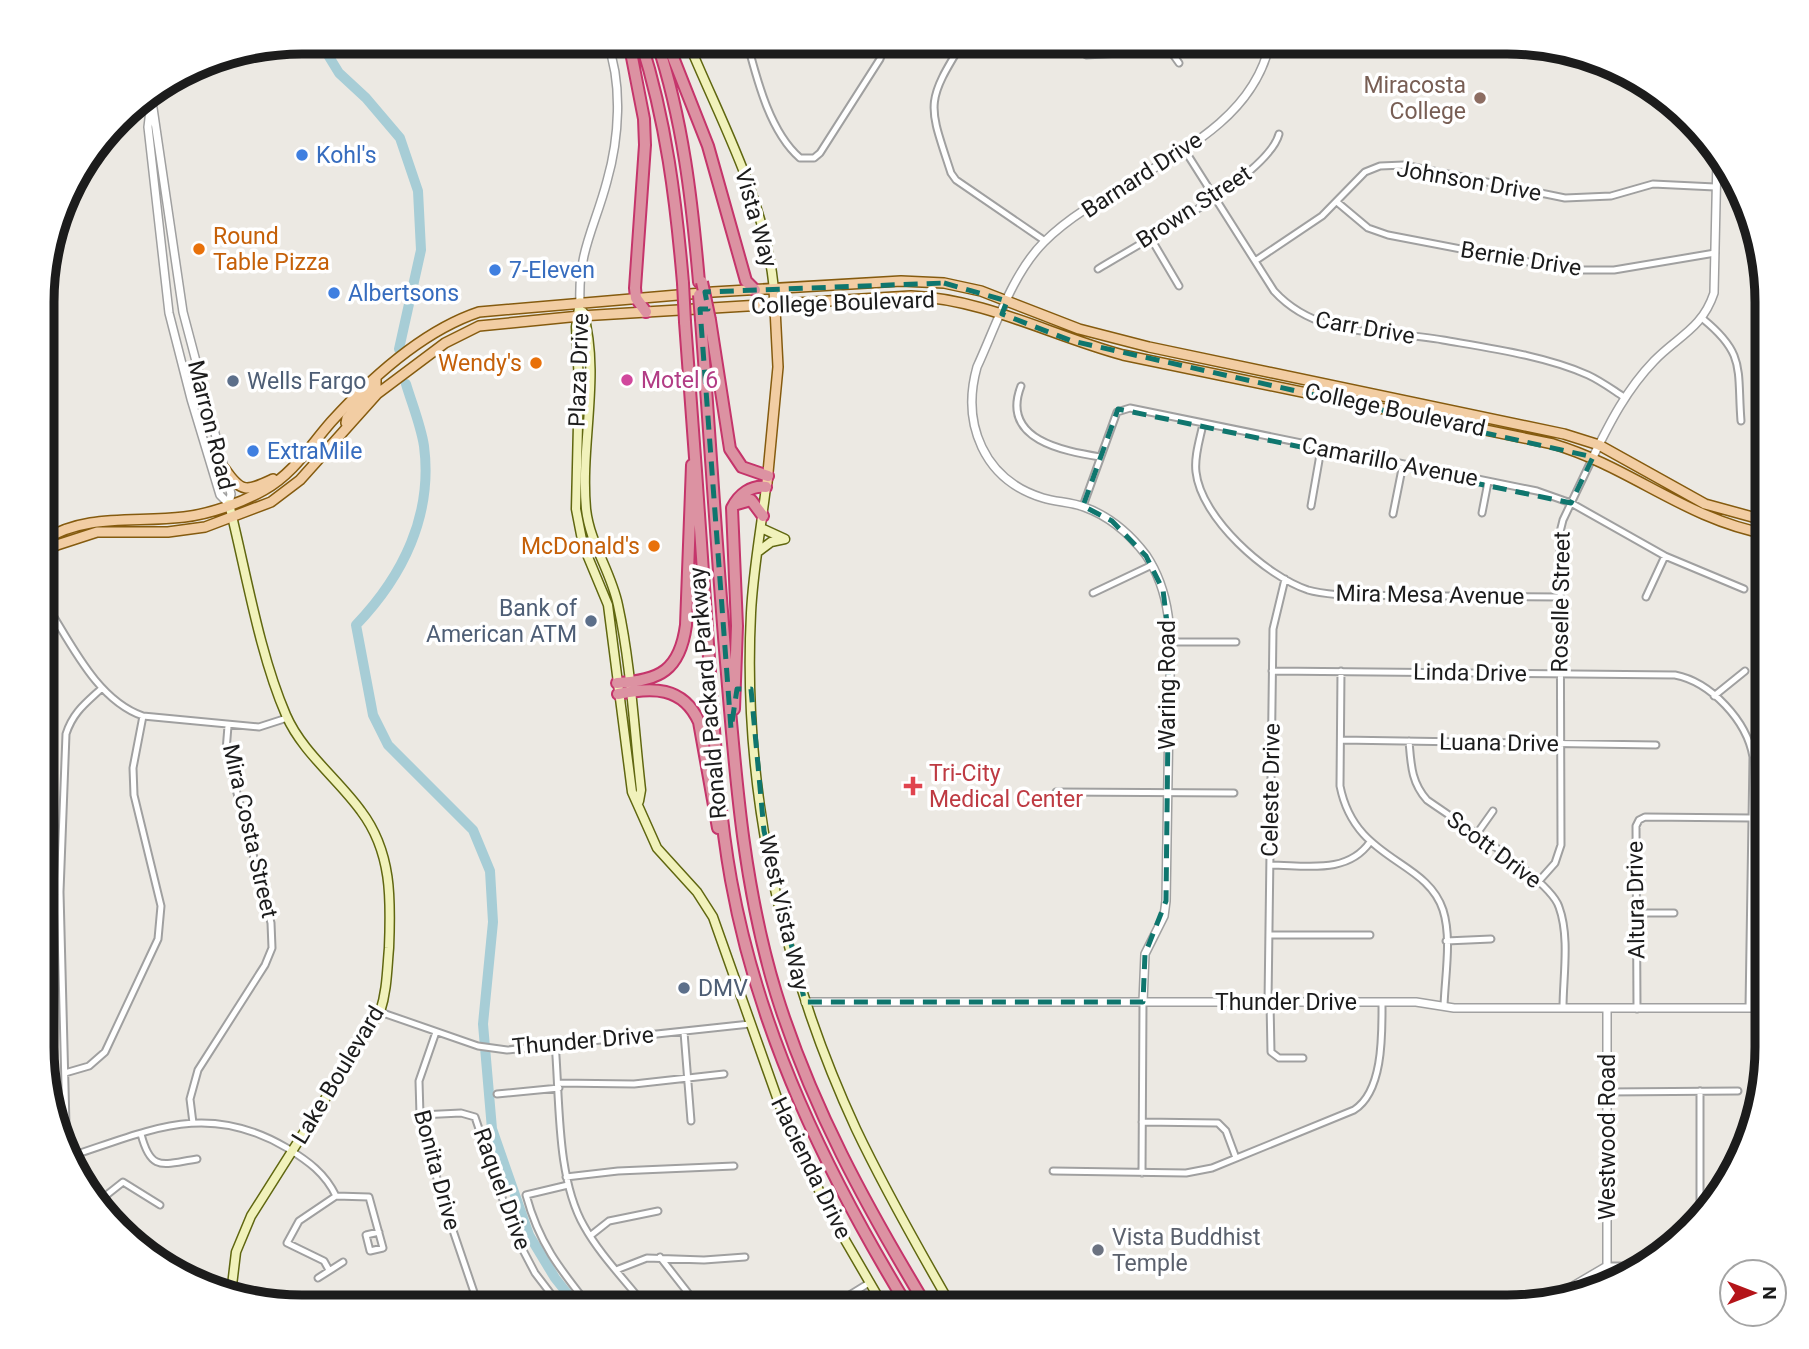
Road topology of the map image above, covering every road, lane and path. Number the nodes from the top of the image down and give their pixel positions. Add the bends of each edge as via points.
1 (609, 54) edge
2 (631, 54) edge
3 (644, 54) edge
4 (660, 54) edge
5 (672, 54) edge
6 (693, 54) edge
7 (751, 54) edge
8 (882, 54) edge
9 (956, 55) edge
10 (1086, 55) dead end
11 (1092, 55) edge
12 (1173, 55) edge
13 (1265, 55) edge
14 (1179, 63) dead end
15 (152, 105) edge
16 (152, 105) edge
17 (1279, 134) dead end
18 (1184, 149) junction
19 (1716, 169) edge
20 (1714, 187) junction
21 (1214, 196) junction
22 (1337, 202) junction
23 (1150, 237) junction
24 (1045, 240) junction
25 (1714, 253) junction
26 (1255, 261) junction
27 (1098, 269) dead end
28 (1179, 286) dead end
29 (774, 289) junction
30 (755, 290) junction
31 (636, 298) junction
32 (580, 302) junction
33 (1007, 302) junction
34 (775, 305) junction
35 (500, 308) junction
36 (479, 312) junction
37 (646, 312) junction
38 (1002, 314) junction
39 (581, 316) junction
40 (1703, 318) junction
41 (706, 320) junction
42 (489, 323) junction
43 (470, 329) junction
44 (376, 378) junction
45 (1021, 386) dead end
46 (1624, 397) junction
47 (579, 407) junction
48 (588, 415) junction
49 (1741, 421) dead end
50 (1203, 424) junction
51 (348, 425) junction
52 (1599, 445) junction
53 (1321, 449) junction
54 (695, 452) junction
55 (1100, 457) junction
56 (1593, 457) junction
57 (1403, 464) junction
58 (292, 468) junction
59 (225, 469) junction
60 (767, 482) junction
61 (1488, 482) junction
62 (1571, 503) junction
63 (229, 505) junction
64 (1083, 506) junction
65 (1311, 506) dead end
66 (732, 508) junction
67 (1482, 513) dead end
68 (1393, 514) dead end
69 (1755, 518) edge
70 (232, 519) junction
71 (109, 520) junction
72 (762, 522) junction
73 (588, 525) junction
74 (578, 528) junction
75 (1755, 531) edge
76 (88, 534) junction
77 (54, 535) edge
78 (54, 549) edge
79 (759, 551) junction
80 (1665, 556) junction
81 (1152, 565) junction
82 (1285, 579) junction
83 (1744, 589) dead end
84 (1093, 593) dead end
85 (1560, 597) junction
86 (1646, 597) dead end
87 (54, 617) edge
88 (1169, 642) junction
89 (1236, 642) dead end
90 (1272, 671) junction
91 (1341, 671) junction
92 (1745, 671) dead end
93 (1560, 673) junction
94 (102, 688) junction
95 (623, 688) junction
96 (1714, 696) junction
97 (143, 716) junction
98 (287, 718) junction
99 (228, 726) junction
100 (731, 729) junction
101 (1342, 740) junction
102 (1409, 741) junction
103 (1561, 744) junction
104 (1656, 745) dead end
105 (1056, 792) dead end
106 (1167, 792) junction
107 (1234, 793) dead end
108 (1493, 811) dead end
109 (1751, 818) junction
110 (1476, 835) junction
111 (1370, 842) junction
112 (1270, 864) junction
113 (731, 881) junction
114 (1539, 881) junction
115 (55, 892) edge
116 (60, 892) junction
117 (1637, 913) junction
118 (1674, 913) dead end
119 (1269, 935) junction
120 (1370, 935) dead end
121 (1491, 939) dead end
122 (1446, 941) junction
123 (805, 1002) junction
124 (1143, 1002) junction
125 (1269, 1002) junction
126 (1382, 1002) junction
127 (1444, 1006) junction
128 (1563, 1008) junction
129 (1749, 1008) junction
130 (1754, 1008) edge
131 (1607, 1009) junction
132 (1637, 1009) junction
133 (380, 1012) junction
134 (750, 1024) junction
135 (436, 1032) junction
136 (684, 1032) junction
137 (555, 1043) junction
138 (1303, 1058) dead end
139 (65, 1073) junction
140 (724, 1074) dead end
141 (687, 1077) junction
142 (559, 1086) junction
143 (1700, 1091) junction
144 (1738, 1091) dead end
145 (1607, 1092) junction
146 (497, 1094) dead end
147 (420, 1115) junction
148 (691, 1121) dead end
149 (66, 1122) edge
150 (1142, 1122) junction
151 (193, 1123) junction
152 (141, 1134) junction
153 (292, 1151) junction
154 (79, 1154) edge
155 (1236, 1158) junction
156 (197, 1159) dead end
157 (734, 1166) dead end
158 (1053, 1171) dead end
159 (1142, 1173) junction
160 (566, 1177) junction
161 (568, 1185) junction
162 (336, 1195) junction
163 (105, 1196) edge
164 (1699, 1203) edge
165 (160, 1205) dead end
166 (658, 1211) dead end
167 (379, 1232) dead end
168 (590, 1236) junction
169 (660, 1257) junction
170 (745, 1257) dead end
171 (343, 1262) dead end
172 (1607, 1266) junction
173 (1622, 1266) edge
174 (330, 1270) junction
175 (616, 1270) junction
176 (318, 1278) dead end
177 (870, 1283) junction
178 (231, 1284) edge
179 (1575, 1285) edge
180 (475, 1294) edge
181 (551, 1294) edge
182 (580, 1294) edge
183 (636, 1294) edge
184 (689, 1294) edge
185 (851, 1294) edge
186 (877, 1294) edge
187 (901, 1295) edge
188 (920, 1295) edge
189 (945, 1295) edge

1 - 32 street via 617,96 615,140 607,183 580,265
2 - 31 highway via 645,145
3 - 54 highway, Ronald Packard Parkway, bridge via 672,178
4 - 41 highway, Ronald Packard Parkway, bridge via 682,143
5 - 30 highway via 700,121 746,281
6 - 29 main road, Vista Way via 752,187
7 - 8 street via 770,109 800,158 820,153
9 - 24 street via 934,93 933,115 951,173
10 - 11 street
12 - 14 street
13 - 18 street, Barnard Drive via 1232,110
15 - 59 street, Marron Road via 183,312
16 - 63 street, Marron Road via 148,127 169,313 195,417 220,495
17 - 21 street, Brown Street via 1275,147 1249,174
18 - 21 street, Carr Drive
18 - 24 street, Barnard Drive
19 - 20 street, Roselle Street
20 - 22 street, Johnson Drive via 1653,184 1611,196 1565,198 1398,164 1365,172
20 - 25 street, Roselle Street
21 - 23 street, Brown Street
21 - 26 street, Carr Drive
22 - 25 street, Bernie Drive via 1368,228 1388,235 1570,270 1614,270
22 - 26 street, Johnson Drive
23 - 27 street, Brown Street
23 - 28 street
24 - 33 street, Barnard Drive via 1028,259
25 - 40 street, Roselle Street via 1714,293
26 - 46 street, Carr Drive via 1290,309 1314,322 1442,340 1556,363 1590,376
29 - 30 main road, College Boulevard
29 - 33 main road, College Boulevard via 922,281 981,291
29 - 34 main road, Vista Way
30 - 31 main road, College Boulevard
31 - 32 main road, College Boulevard
31 - 37 highway
32 - 35 main road, College Boulevard
32 - 39 main road, Plaza Drive
33 - 38 street, Waring Road
33 - 52 main road, College Boulevard via 1079,329 1149,347 1526,424
34 - 37 main road, College Boulevard
34 - 38 main road, College Boulevard via 911,296 962,301
34 - 60 main road, Vista Way via 778,367
35 - 36 main road, College Boulevard
35 - 42 main road
36 - 43 main road
36 - 44 main road, College Boulevard via 437,331
37 - 39 main road, College Boulevard
38 - 56 main road, College Boulevard via 1123,355 1542,442
38 - 64 street, Waring Road via 972,386 971,412 978,441 996,471 1015,486 1042,498
39 - 42 main road, College Boulevard
39 - 47 main road, Plaza Drive
39 - 48 main road, Plaza Drive via 589,354
40 - 46 street, Roselle Street via 1655,361
40 - 49 street via 1735,352
41 - 60 highway via 730,449 742,467
41 - 100 highway, Ronald Packard Parkway
42 - 43 main road, College Boulevard
43 - 51 main road, College Boulevard via 396,379
44 - 51 main road via 376,387 347,418
44 - 58 main road, College Boulevard
45 - 55 street via 1017,408 1027,430 1058,450
46 - 52 street, Roselle Street
47 - 48 main road
47 - 74 main road, Plaza Drive
48 - 73 main road, Plaza Drive
50 - 53 street, Camarillo Avenue
50 - 55 street, Camarillo Avenue via 1123,408 1116,412
50 - 82 street, Mira Mesa Avenue via 1196,472 1201,495 1258,563
51 - 70 main road, College Boulevard via 300,480 271,502
52 - 56 street, Roselle Street
52 - 69 main road, College Boulevard via 1706,504
53 - 57 street, Camarillo Avenue
53 - 65 street
54 - 95 highway via 689,479 687,625 682,648 662,673
54 - 113 highway, Ronald Packard Parkway via 719,790
55 - 64 street, Camarillo Avenue
56 - 62 street, Roselle Street
56 - 75 main road, College Boulevard via 1673,502
57 - 61 street, Camarillo Avenue
57 - 68 street
58 - 59 main road via 245,489
58 - 63 main road, College Boulevard via 264,490
59 - 63 street, Marron Road
60 - 66 highway via 741,494
60 - 72 main road, West Vista Way
61 - 62 street, Camarillo Avenue via 1538,491
61 - 67 street
62 - 80 street, Camarillo Avenue
62 - 85 street, Roselle Street via 1560,532
63 - 70 main road, Lake Boulevard
63 - 71 main road, College Boulevard via 184,517
64 - 81 street, Waring Road via 1130,536
66 - 72 highway via 744,499 751,500
66 - 100 highway via 737,626
70 - 76 main road, College Boulevard via 187,531
70 - 98 main road, Lake Boulevard
71 - 76 main road via 107,526 90,529
71 - 77 main road, College Boulevard
72 - 79 main road, West Vista Way
72 - 79 main road via 785,539
73 - 74 main road
73 - 95 main road, Plaza Drive via 618,603
74 - 95 main road, Plaza Drive via 608,605
76 - 78 main road, College Boulevard
79 - 123 main road, West Vista Way via 750,654 756,774 777,903
80 - 83 street, Camarillo Avenue
80 - 86 street
81 - 84 street
81 - 88 street, Waring Road via 1163,590
82 - 85 street, Mira Mesa Avenue via 1308,590 1340,596
82 - 90 street, Celeste Drive via 1275,610
85 - 93 street, Roselle Street
87 - 94 street
88 - 89 street
88 - 106 street, Waring Road
90 - 91 street, Linda Drive
90 - 112 street, Celeste Drive
91 - 93 street, Linda Drive
91 - 101 street
92 - 96 street
93 - 96 street, Linda Drive via 1675,675 1699,682
93 - 103 street, Roselle Street
94 - 97 street via 118,705
94 - 116 street via 71,719 66,734
95 - 113 highway via 675,693 695,712
95 - 134 main road, Plaza Drive via 632,792 657,848 713,917
96 - 109 street, Linda Drive via 1751,744
97 - 99 street
97 - 139 street via 133,768 134,795 162,923 105,1052 89,1066
98 - 99 street via 259,727
98 - 133 main road, Lake Boulevard via 361,811 382,849 391,906 387,979
99 - 151 street, Mira Costa Street via 226,751 271,923 272,948 198,1070 190,1099
100 - 188 highway, Ronald Packard Parkway via 746,862 765,953 789,1030 851,1177
101 - 102 street, Luana Drive
101 - 111 street via 1343,802 1353,824
102 - 103 street, Luana Drive
102 - 110 street, Scott Drive via 1417,789
103 - 104 street, Luana Drive
103 - 114 street, Roselle Street via 1561,845 1555,863
105 - 106 street
106 - 107 street
106 - 124 street, Waring Road via 1166,901 1164,916 1145,954
108 - 110 street
109 - 117 street, Altura Drive via 1639,820
109 - 129 street, Linda Drive
110 - 114 street, Scott Drive
111 - 112 street via 1348,863
111 - 122 street via 1433,891 1442,907
112 - 119 street, Celeste Drive
113 - 187 highway, Ronald Packard Parkway via 765,1012 808,1125
114 - 128 street, Scott Drive via 1559,906 1563,927
115 - 116 street
116 - 139 street
117 - 118 street
117 - 132 street, Altura Drive
119 - 120 street
119 - 125 street, Celeste Drive
121 - 122 street
122 - 127 street
123 - 124 street, Thunder Drive
123 - 189 main road, West Vista Way via 856,1128
124 - 125 street, Thunder Drive
124 - 150 street, Waring Road
125 - 126 street, Thunder Drive
125 - 138 street, Celeste Drive via 1271,1052 1279,1058
126 - 127 street, Thunder Drive
126 - 155 street via 1381,1060 1359,1107
127 - 128 street, Thunder Drive
128 - 131 street, Thunder Drive
129 - 130 street, Thunder Drive
129 - 132 street, Thunder Drive
131 - 132 street, Thunder Drive
131 - 145 street, Westwood Road
133 - 135 street, Thunder Drive
133 - 153 main road, Lake Boulevard
134 - 136 street, Thunder Drive
134 - 177 main road, Hacienda Drive via 805,1166
135 - 137 street, Thunder Drive via 507,1050
135 - 147 street, Bonita Drive via 419,1081
136 - 137 street, Thunder Drive
136 - 141 street
137 - 142 street
139 - 149 street
140 - 141 street
141 - 142 street
141 - 148 street
142 - 146 street
142 - 160 street
143 - 144 street
143 - 145 street
143 - 164 street
145 - 172 street, Westwood Road
147 - 180 street, Bonita Drive
147 - 181 street, Raquel Drive via 461,1112 475,1117 514,1233
150 - 155 street via 1218,1123
150 - 159 street, Waring Road
151 - 152 street
151 - 153 street via 243,1127
152 - 154 street
152 - 156 street via 152,1162
153 - 162 street via 323,1174
153 - 178 main road, Lake Boulevard via 240,1236
155 - 159 street via 1186,1173
157 - 160 street
158 - 159 street
160 - 161 street
161 - 168 street
161 - 182 street via 526,1195 540,1240
162 - 167 street via 369,1198
162 - 174 street via 299,1221 287,1243 324,1261
163 - 165 street via 123,1182
166 - 168 street via 608,1221
168 - 175 street
169 - 170 street
169 - 175 street via 638,1259
169 - 184 street
171 - 174 street
172 - 173 street
172 - 179 street
174 - 176 street
175 - 183 street
177 - 185 street
177 - 186 main road, Hacienda Drive

